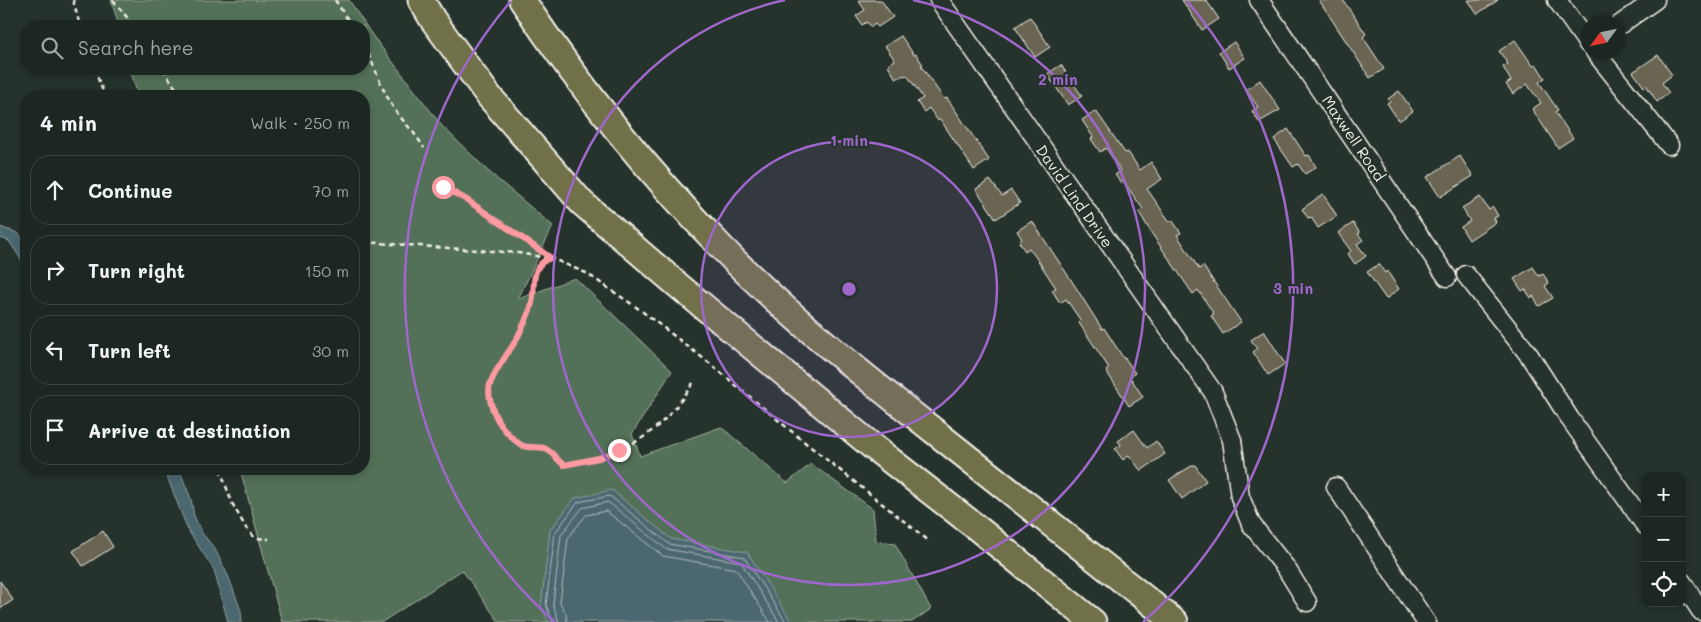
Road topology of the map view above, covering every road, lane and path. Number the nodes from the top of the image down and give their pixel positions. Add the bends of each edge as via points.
1 (73, 0) edge
2 (113, 0) edge
3 (335, 0) edge
4 (421, 0) edge
5 (522, 0) edge
6 (939, 0) edge
7 (1260, 0) edge
8 (1557, 0) edge
9 (1655, 0) edge
10 (78, 20) edge
11 (129, 20) edge
12 (348, 20) edge
13 (1626, 20) edge
14 (1581, 34) edge
15 (370, 60) edge
16 (1601, 60) edge
17 (96, 75) edge
18 (166, 75) edge
19 (103, 90) edge
20 (177, 90) edge
21 (1669, 145) dead end
22 (424, 148) dead end
23 (443, 187) dead end
24 (370, 242) edge
25 (550, 258) junction
26 (1466, 275) dead end
27 (1448, 277) dead end
28 (692, 383) dead end
29 (222, 475) edge
30 (1336, 487) dead end
31 (1641, 519) edge
32 (269, 539) dead end
33 (929, 540) dead end
34 (1686, 588) edge
35 (1307, 602) dead end
36 (1701, 611) edge
37 (1093, 622) edge
38 (1175, 622) edge
39 (1426, 622) edge

1 - 10 path
2 - 11 path
3 - 12 path
4 - 37 highway via 488,95 582,203 872,446
5 - 38 highway via 560,56 638,155 723,249 767,292 858,371
6 - 35 street, David Lind Drive via 1213,392 1232,440 1240,496 1251,524 1286,568
7 - 27 street, Maxwell Road
8 - 14 street
9 - 13 street
15 - 22 path via 388,100
16 - 21 street
17 - 19 path
18 - 20 path
23 - 25 path
24 - 25 path
25 - 28 path via 536,267 530,310 489,384 489,396 499,422 522,446 548,450 564,465 599,458 651,433 684,398
25 - 33 path via 586,273 639,309
26 - 31 street via 1529,355
29 - 32 path via 246,528 255,538
30 - 39 street
34 - 36 street

